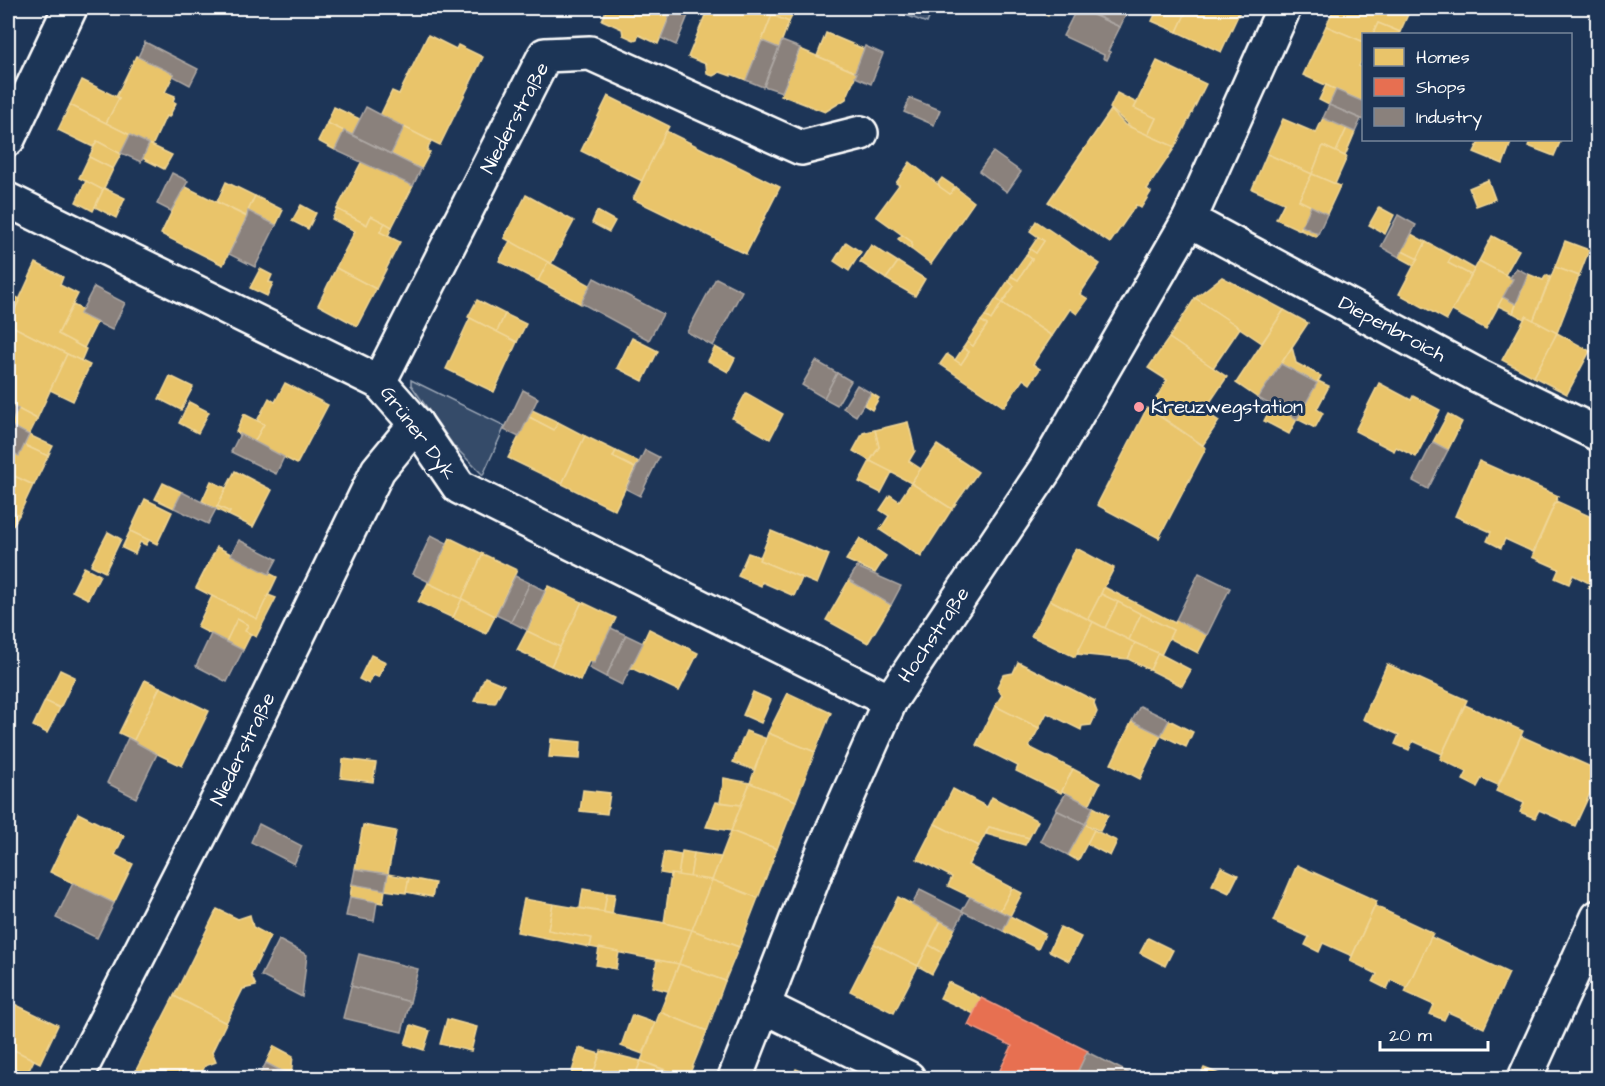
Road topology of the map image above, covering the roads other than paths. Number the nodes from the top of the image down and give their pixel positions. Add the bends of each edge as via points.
1 (70, 8) edge
2 (1284, 8) edge
3 (861, 133) dead end
4 (8, 139) edge
5 (8, 200) edge
6 (1189, 220) junction
7 (379, 382) junction
8 (416, 424) junction
9 (1598, 434) edge
10 (890, 701) junction
11 (1598, 917) edge
12 (763, 1006) junction
13 (76, 1078) edge
14 (735, 1078) edge
15 (908, 1078) edge
16 (1525, 1078) edge

1 - 4 street
2 - 6 street, Hochstraße
3 - 7 street, Niederstraße via 801,147 590,53 545,55
5 - 7 street, Grüner Dyk
6 - 9 street, Diepenbroich via 1477,375
6 - 10 street, Hochstraße via 1046,468
7 - 8 street, Grüner Dyk
8 - 10 street, Grüner Dyk via 459,488
8 - 13 street, Niederstraße via 378,470 222,792
10 - 12 street, Hochstraße via 824,850
11 - 16 street
12 - 14 street, Hochstraße
12 - 15 street

